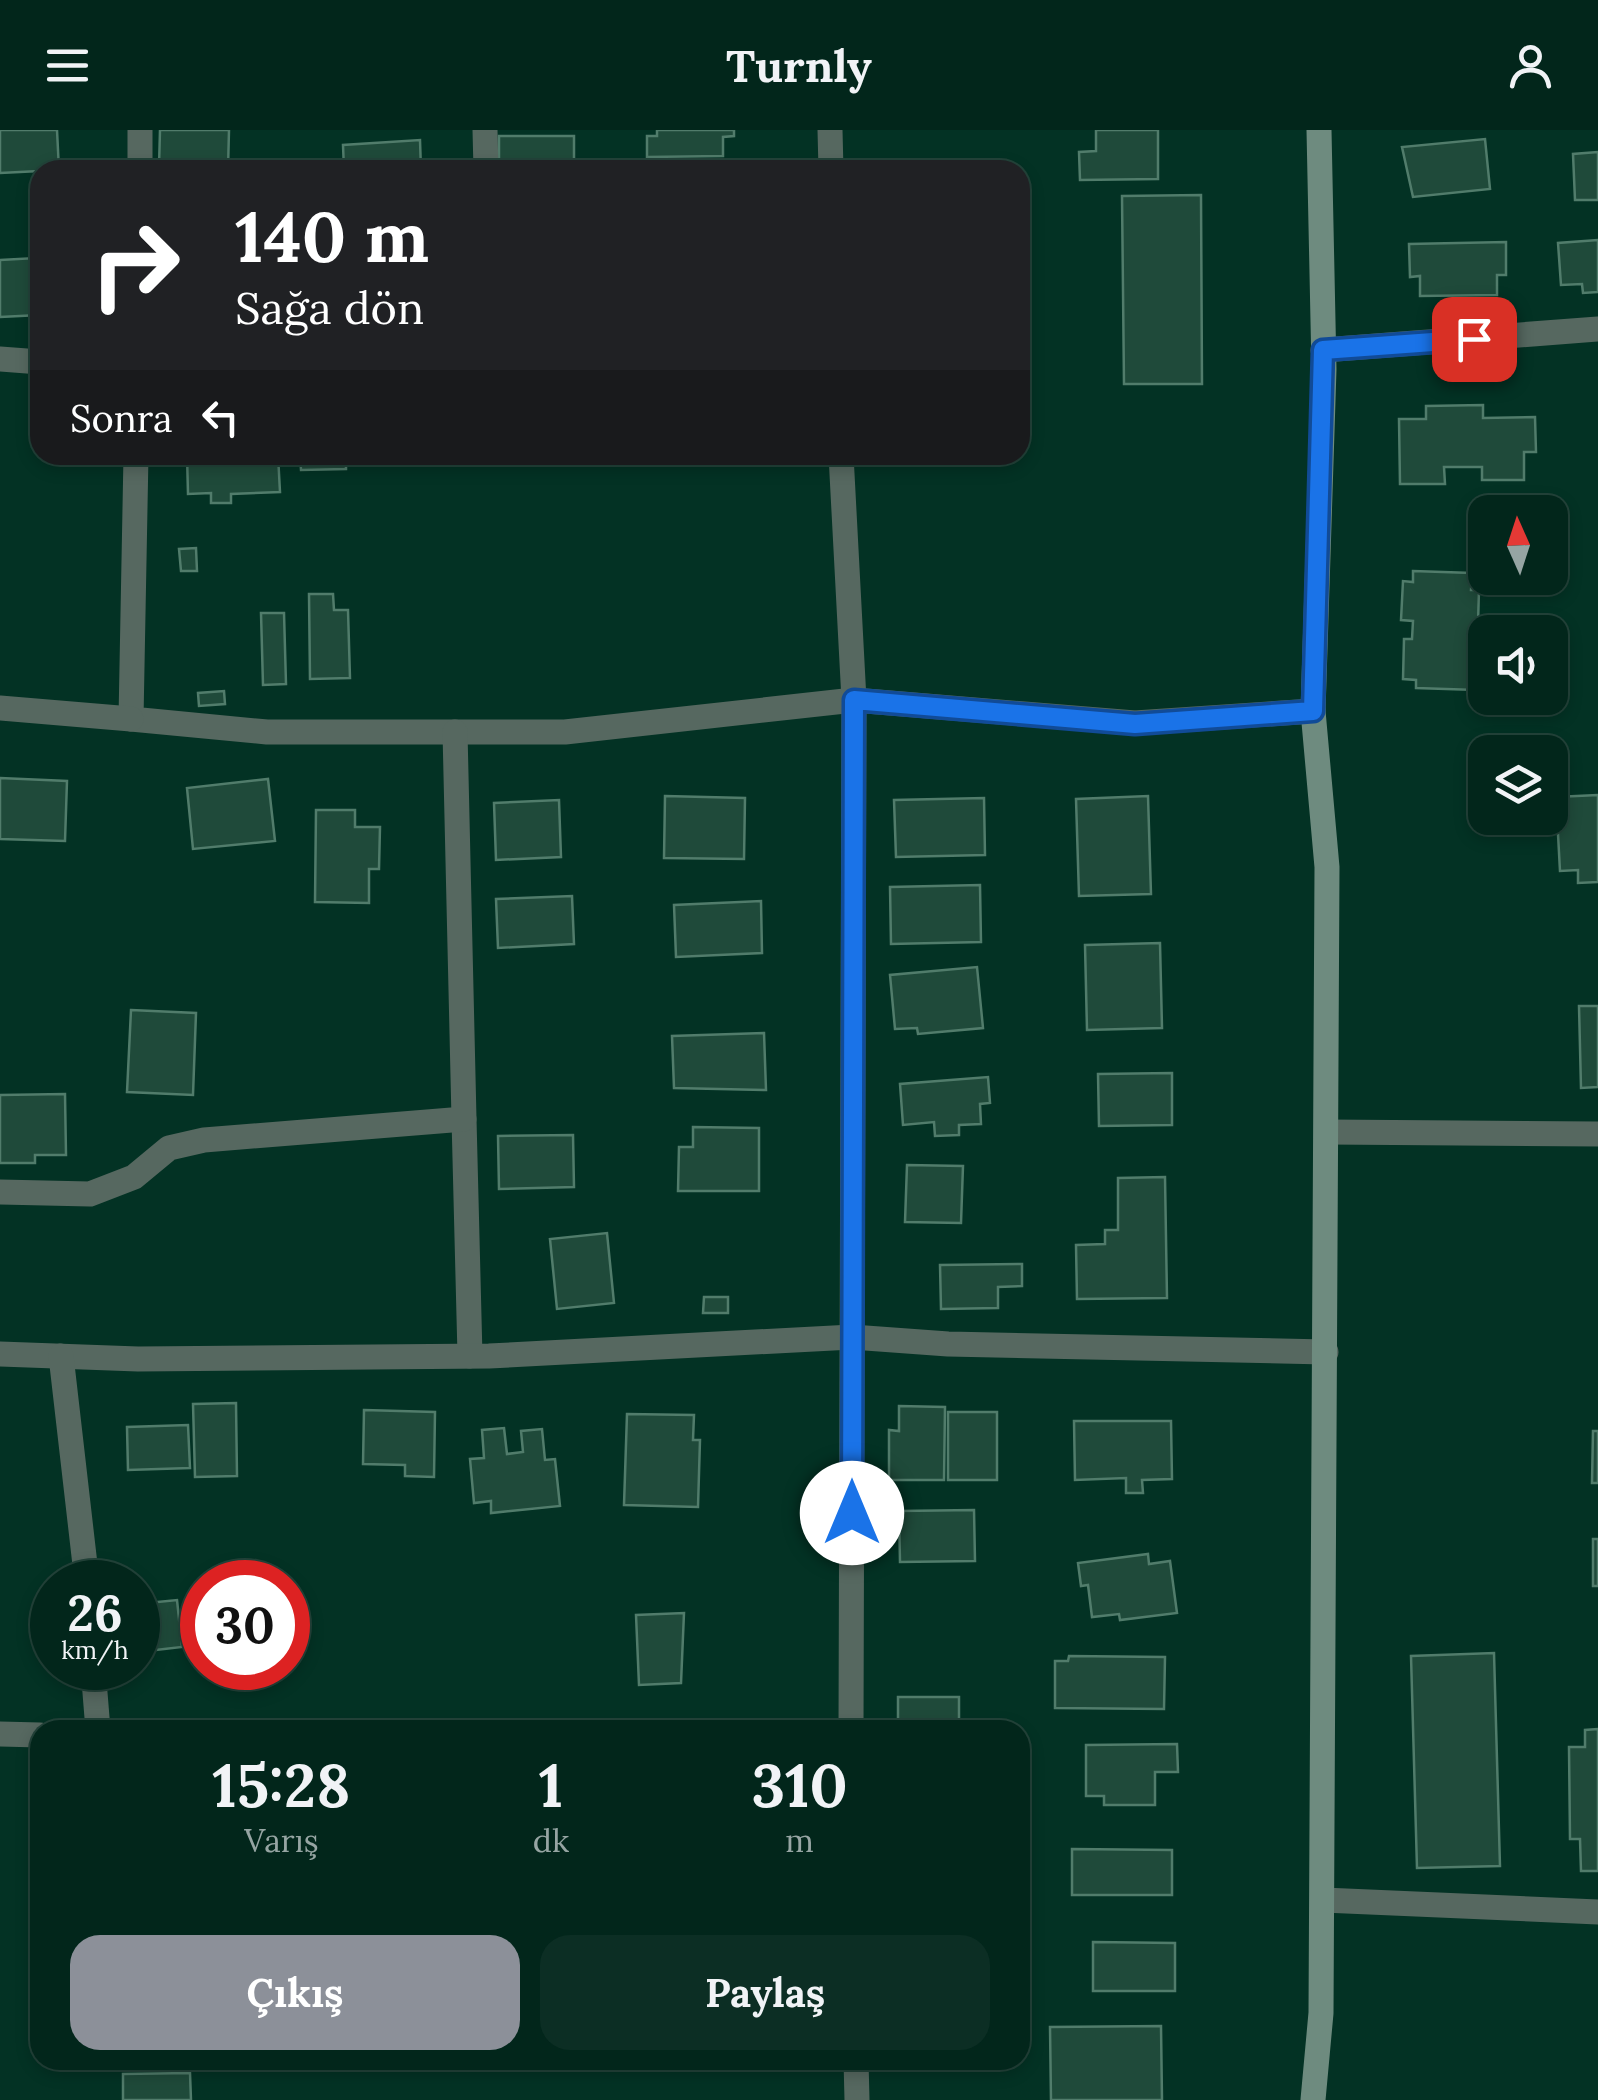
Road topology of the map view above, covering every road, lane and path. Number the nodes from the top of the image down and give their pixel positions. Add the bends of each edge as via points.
1 (140, 130) edge
2 (485, 130) edge
3 (830, 130) edge
4 (1318, 130) edge
5 (140, 160) edge
6 (486, 160) edge
7 (831, 160) edge
8 (1598, 329) edge
9 (1323, 350) junction
10 (0, 359) edge
11 (30, 361) edge
12 (136, 465) edge
13 (842, 465) edge
14 (854, 700) junction
15 (0, 708) edge
16 (1313, 711) junction
17 (131, 719) junction
18 (455, 732) junction
19 (464, 1119) junction
20 (1326, 1132) junction
21 (1598, 1134) edge
22 (0, 1192) edge
23 (852, 1337) junction
24 (1326, 1352) junction
25 (0, 1354) edge
26 (60, 1356) junction
27 (470, 1356) junction
28 (84, 1560) edge
29 (95, 1690) edge
30 (97, 1720) edge
31 (850, 1720) edge
32 (0, 1734) edge
33 (30, 1736) edge
34 (1322, 1900) junction
35 (1598, 1912) edge
36 (856, 2070) edge
37 (857, 2100) edge
38 (1313, 2100) edge

1 - 5 street
2 - 6 street
3 - 7 street
4 - 9 street
8 - 9 street
9 - 16 street
10 - 11 street
12 - 17 street
13 - 14 street
14 - 16 street via 1135,724
14 - 18 street via 565,732
14 - 23 street
15 - 17 street
16 - 20 street via 1327,866
17 - 18 street via 267,732
18 - 19 street
19 - 22 street via 204,1140 169,1148 134,1177 90,1194
19 - 27 street
20 - 21 street
20 - 24 street
23 - 24 street
23 - 27 street
23 - 31 street
24 - 34 street
25 - 26 street
26 - 27 street
26 - 28 street
29 - 30 street
32 - 33 street
34 - 35 street
34 - 38 street
36 - 37 street

